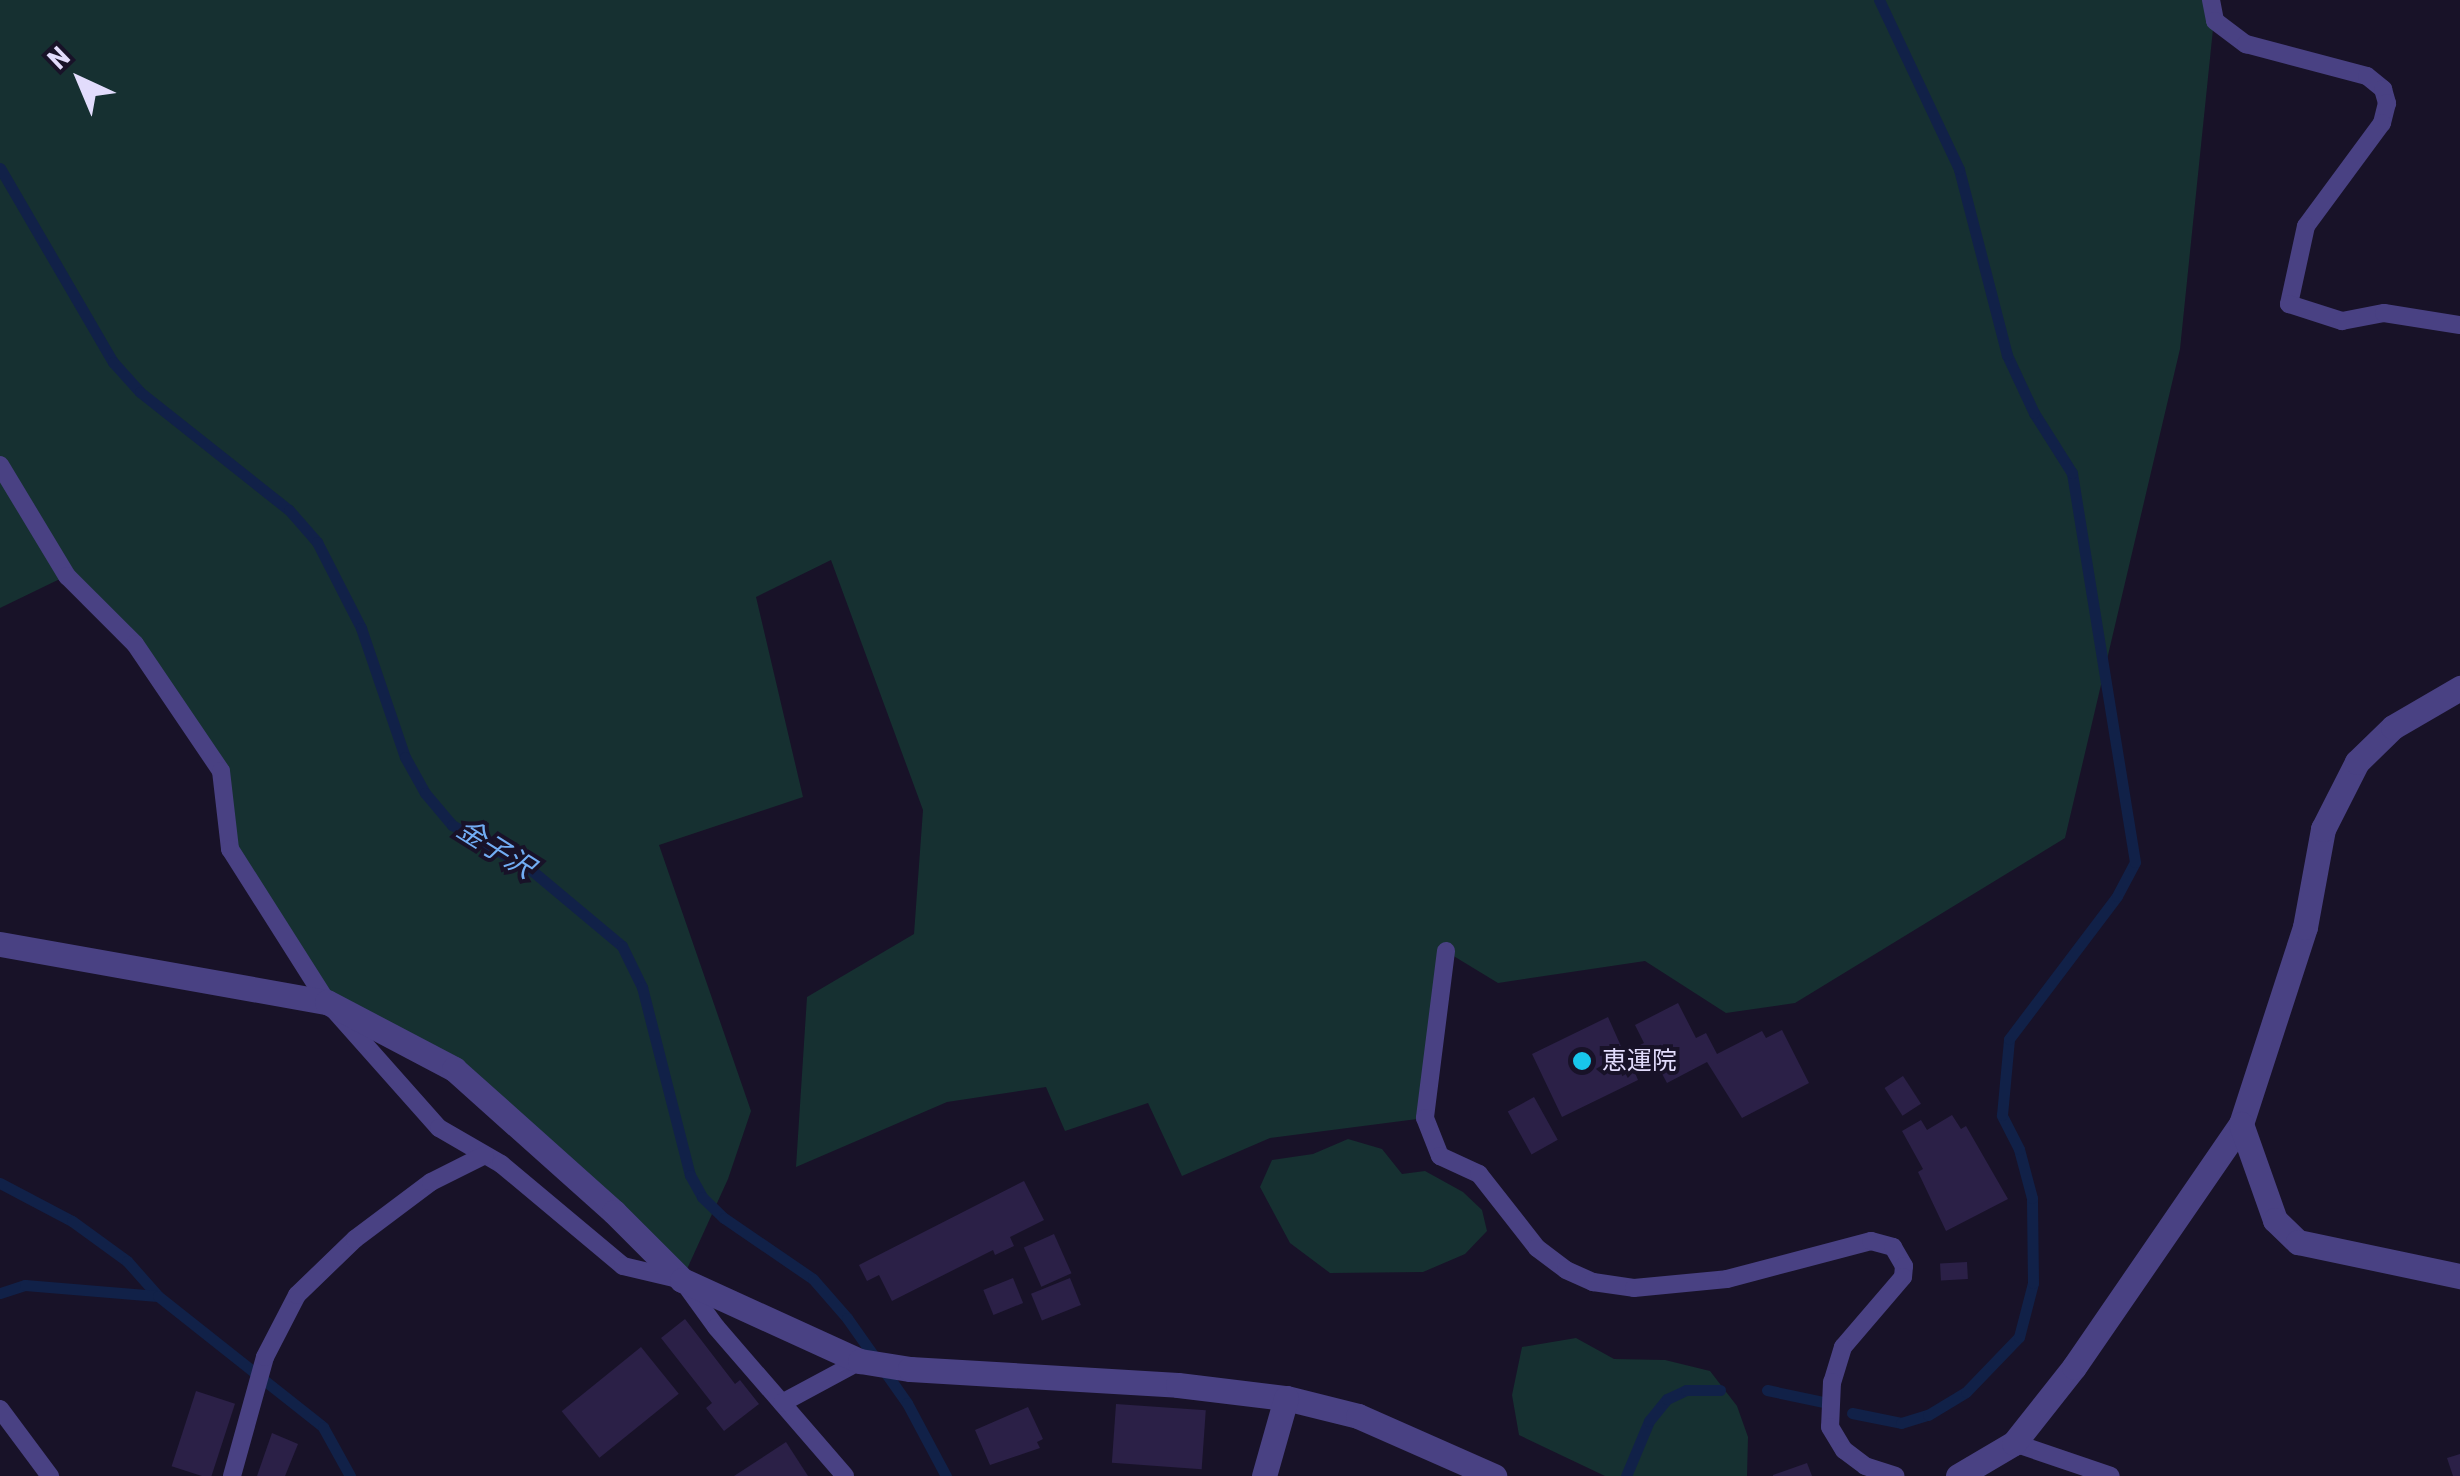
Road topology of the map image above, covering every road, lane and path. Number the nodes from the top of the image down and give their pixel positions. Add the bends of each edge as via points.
1 (2211, 0) edge
2 (2460, 326) edge
3 (0, 466) edge
4 (2460, 688) edge
5 (0, 944) edge
6 (1446, 952) dead end
7 (326, 1002) junction
8 (2240, 1124) junction
9 (486, 1155) junction
10 (2460, 1276) edge
11 (682, 1280) junction
12 (860, 1361) junction
13 (1286, 1398) junction
14 (782, 1403) junction
15 (0, 1409) edge
16 (2014, 1442) junction
17 (50, 1476) edge
18 (232, 1476) edge
19 (845, 1476) edge
20 (1264, 1476) edge
21 (1494, 1476) edge
22 (1895, 1476) edge
23 (1958, 1476) edge
24 (2111, 1476) edge

1 - 2 lane via 2215,21 2246,44 2367,76 2383,89 2387,103 2382,122 2306,226 2288,304 2342,321 2384,313
3 - 7 lane via 66,576 135,644 221,771 230,849
4 - 8 street via 2394,727 2357,762 2323,828 2305,927
5 - 7 street
6 - 22 lane via 1425,1118 1440,1156 1478,1174 1537,1248 1566,1270 1634,1288 1727,1279 1870,1241 1893,1246 1902,1277 1843,1347 1832,1382 1830,1427 1865,1466
7 - 9 lane via 438,1128
7 - 11 street via 454,1069
8 - 10 street via 2275,1220 2298,1242
8 - 16 street via 2074,1367
9 - 11 lane via 623,1266
9 - 18 lane via 431,1182 355,1239 297,1295 264,1357
11 - 12 street
11 - 14 lane
12 - 13 street
12 - 14 lane
13 - 20 street
13 - 21 street via 1358,1416
14 - 19 lane
15 - 17 lane
16 - 23 street
16 - 24 lane

